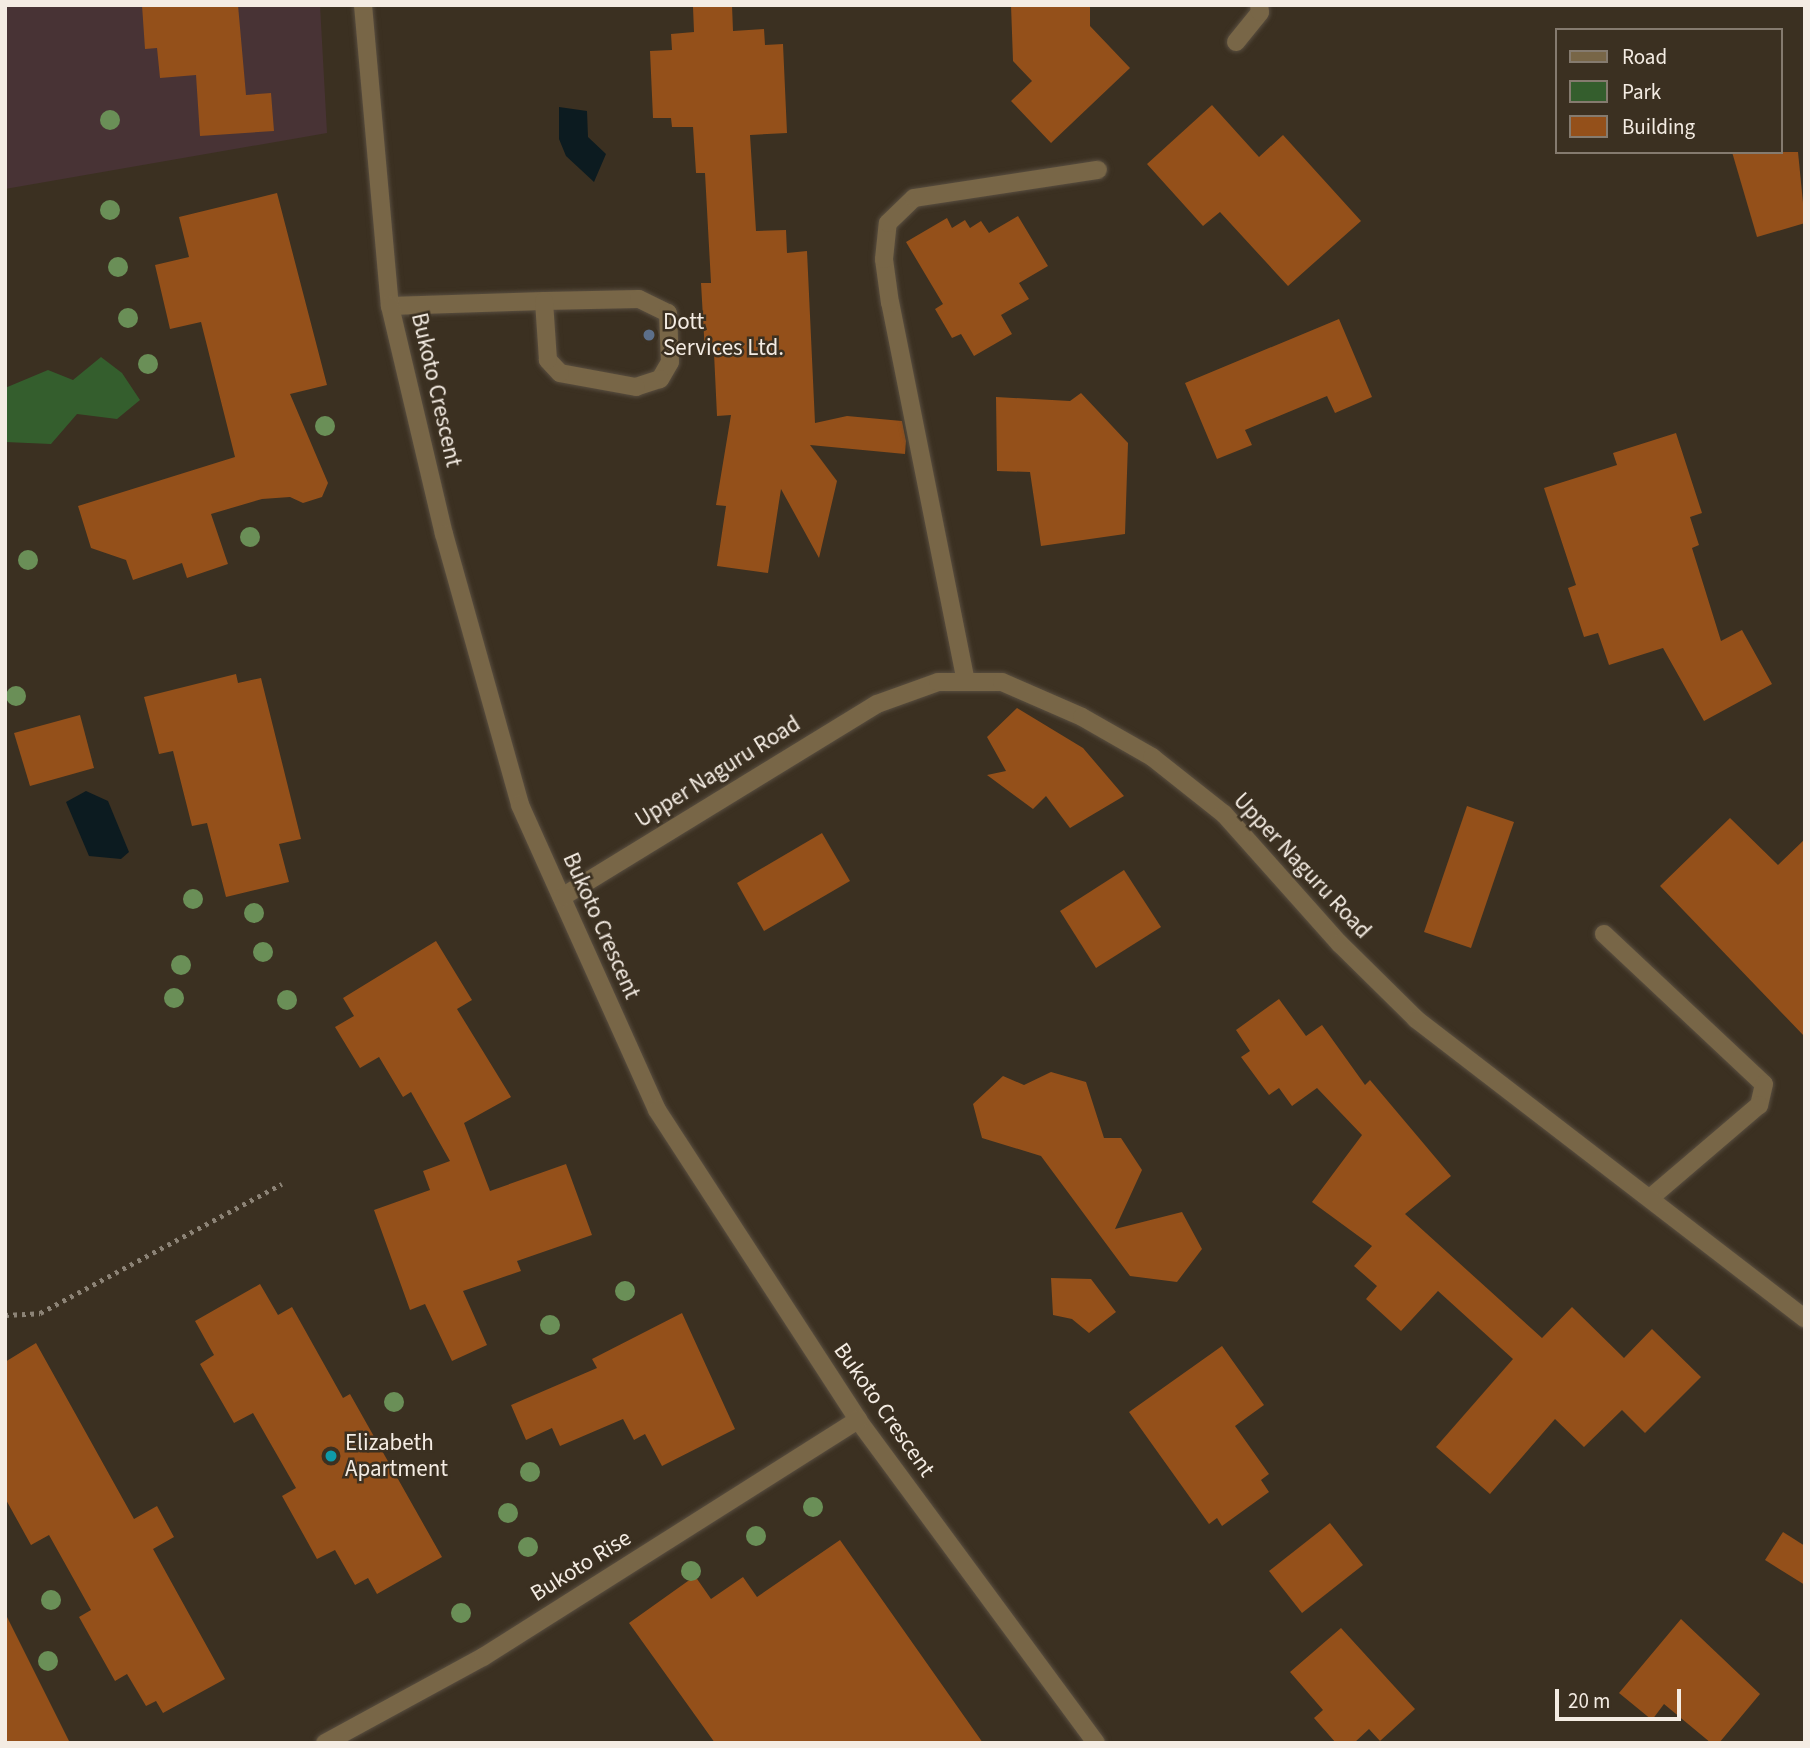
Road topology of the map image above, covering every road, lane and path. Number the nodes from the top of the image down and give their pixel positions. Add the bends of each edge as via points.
1 (363, 5) edge
2 (1259, 5) edge
3 (1236, 42) dead end
4 (1098, 170) dead end
5 (544, 302) junction
6 (390, 306) junction
7 (966, 682) junction
8 (562, 897) junction
9 (1604, 934) dead end
10 (282, 1184) dead end
11 (1650, 1198) junction
12 (5, 1315) edge
13 (1805, 1319) edge
14 (858, 1420) junction
15 (325, 1743) edge
16 (1096, 1743) edge

1 - 6 street, Bukoto Crescent
2 - 3 street via 1260,12
4 - 7 street via 914,198 888,223 884,259 890,303
5 - 5 street via 639,299 668,313 670,362 660,379 636,387 560,373 548,360
5 - 6 street
6 - 8 street, Bukoto Crescent via 444,534 520,805
7 - 8 street, Upper Naguru Road via 938,682 877,704
7 - 11 street, Upper Naguru Road via 1002,682 1082,717 1152,757 1224,814 1416,1019
8 - 14 street, Bukoto Crescent via 657,1110
9 - 11 street via 1764,1084 1759,1105
10 - 12 path via 40,1313
11 - 13 street, Upper Naguru Road
14 - 15 street, Bukoto Rise via 483,1657
14 - 16 street, Bukoto Crescent

